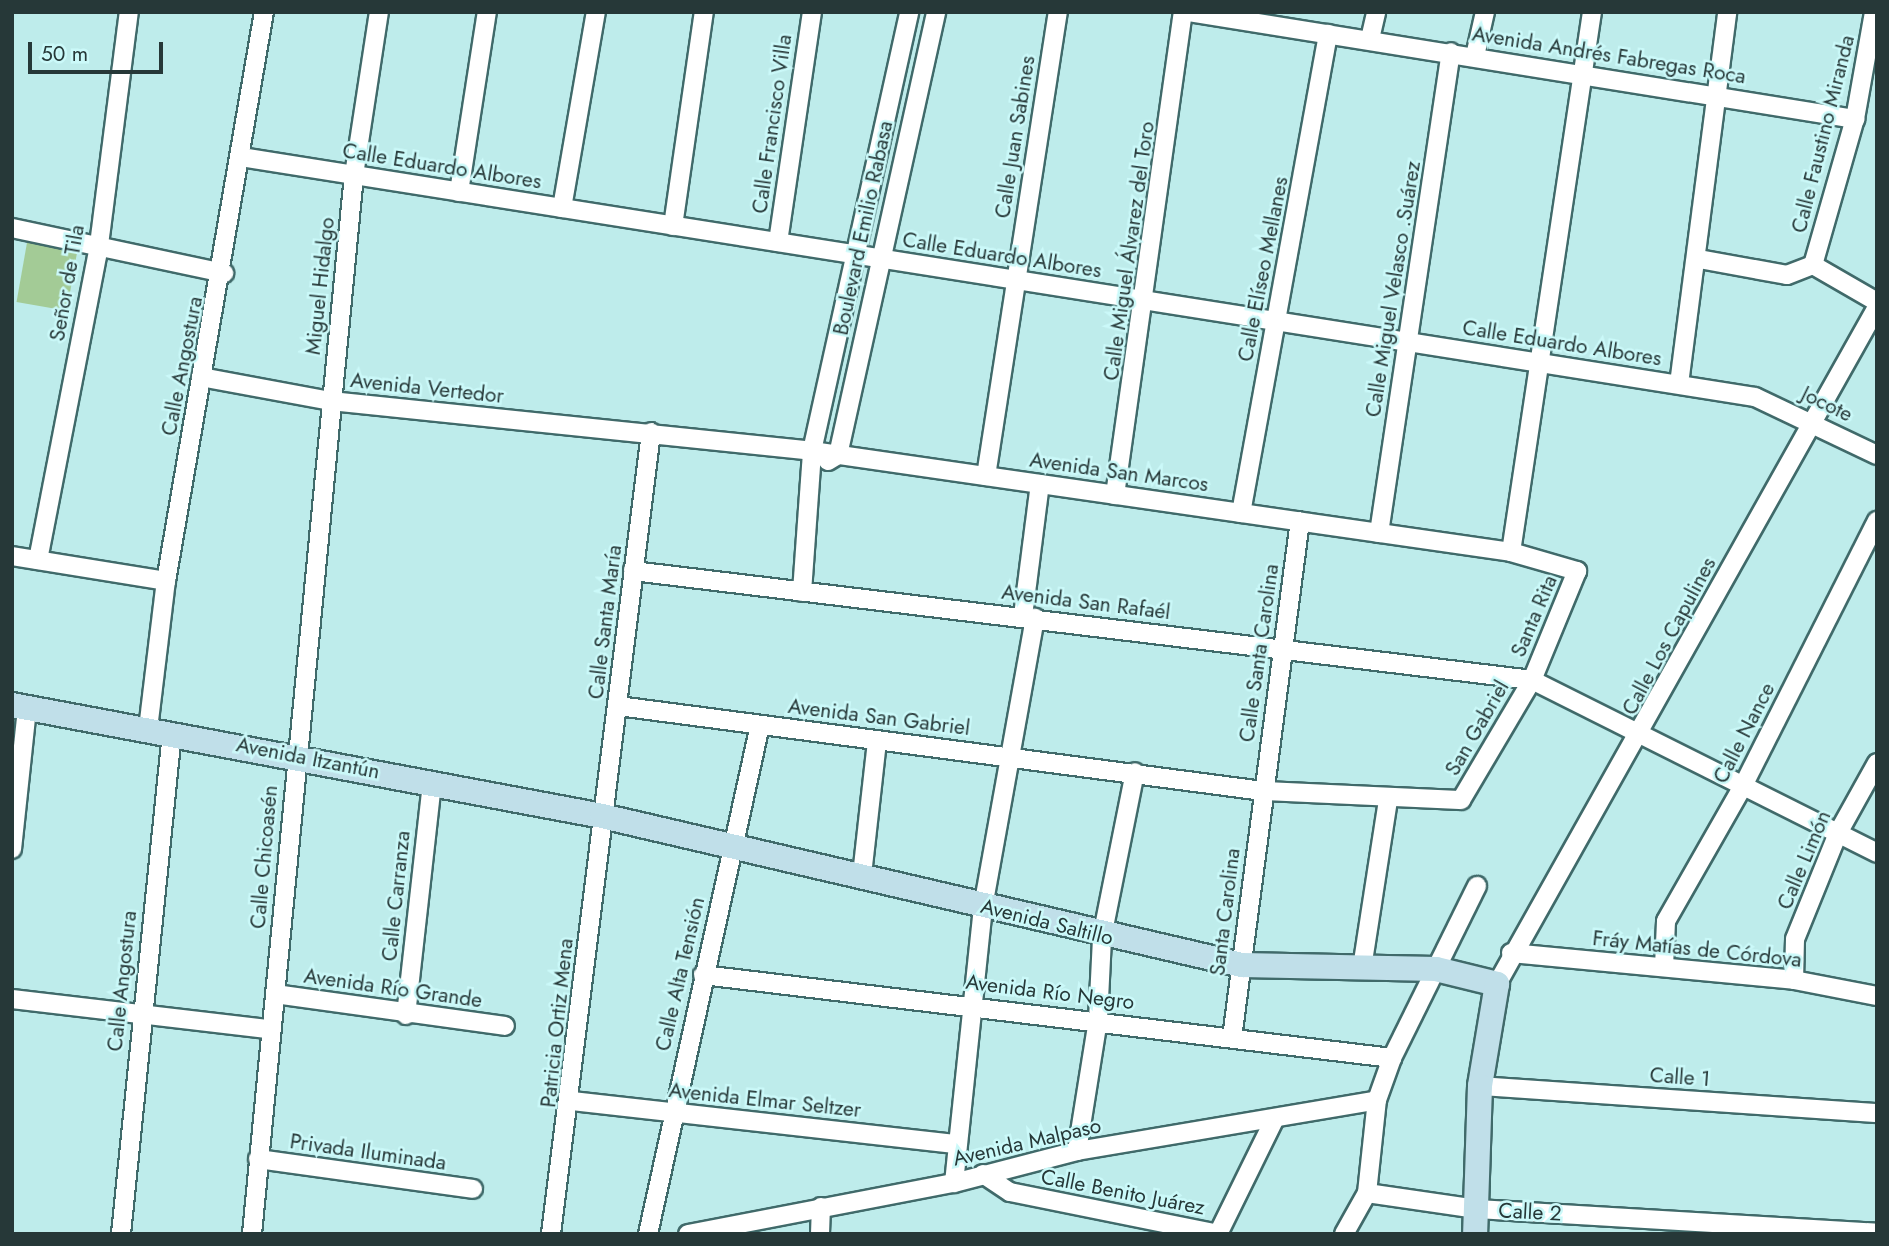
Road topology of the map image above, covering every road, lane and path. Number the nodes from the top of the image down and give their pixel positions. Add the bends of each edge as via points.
1 (129, 12) edge
2 (264, 12) edge
3 (379, 12) edge
4 (487, 12) edge
5 (596, 12) edge
6 (704, 12) edge
7 (812, 12) edge
8 (909, 12) edge
9 (936, 12) edge
10 (1058, 12) edge
11 (1183, 12) edge
12 (1189, 12) edge
13 (1376, 12) edge
14 (1485, 12) edge
15 (1591, 12) edge
16 (1727, 12) edge
17 (1874, 12) edge
18 (1271, 20) edge
19 (1328, 34) junction
20 (1874, 38) edge
21 (1370, 39) junction
22 (1451, 52) junction
23 (1475, 56) junction
24 (1580, 75) junction
25 (1715, 94) junction
26 (1855, 119) junction
27 (241, 158) junction
28 (354, 175) junction
29 (459, 192) junction
30 (562, 208) junction
31 (673, 226) junction
32 (12, 228) edge
33 (778, 242) junction
34 (99, 245) junction
35 (856, 255) junction
36 (879, 259) junction
37 (1699, 259) junction
38 (1813, 265) junction
39 (224, 272) junction
40 (1014, 279) junction
41 (1147, 300) junction
42 (1877, 305) edge
43 (1276, 321) junction
44 (1408, 342) junction
45 (1539, 362) junction
46 (201, 377) junction
47 (1679, 384) junction
48 (1755, 397) joint
49 (330, 401) junction
50 (1812, 419) junction
51 (651, 432) junction
52 (811, 451) junction
53 (838, 455) junction
54 (1877, 455) edge
55 (814, 471) junction
56 (986, 476) junction
57 (1040, 484) junction
58 (1115, 495) junction
59 (1241, 513) junction
60 (1300, 521) junction
61 (1877, 521) edge
62 (1379, 533) junction
63 (1511, 552) junction
64 (12, 556) edge
65 (38, 560) junction
66 (634, 571) junction
67 (1577, 571) joint
68 (166, 581) junction
69 (802, 592) junction
70 (1029, 617) junction
71 (1283, 649) junction
72 (1532, 680) junction
73 (618, 706) junction
74 (19, 707) edge
75 (760, 725) junction
76 (160, 731) junction
77 (1643, 732) junction
78 (877, 742) junction
79 (295, 754) junction
80 (1013, 757) junction
81 (1877, 763) edge
82 (1135, 772) junction
83 (432, 782) junction
84 (1744, 784) junction
85 (1264, 791) junction
86 (1388, 800) junction
87 (603, 816) junction
88 (1838, 833) junction
89 (732, 846) junction
90 (12, 849) edge
91 (1877, 853) edge
92 (862, 875) junction
93 (1477, 886) dead end
94 (983, 907) junction
95 (1102, 937) junction
96 (1511, 953) junction
97 (1242, 965) junction
98 (1664, 967) junction
99 (1362, 968) junction
100 (1436, 969) junction
101 (703, 975) junction
102 (1794, 980) junction
103 (1497, 984) junction
104 (275, 994) junction
105 (1877, 996) edge
106 (12, 999) edge
107 (970, 1006) junction
108 (142, 1010) junction
109 (406, 1015) junction
110 (1098, 1020) junction
111 (505, 1026) dead end
112 (269, 1029) junction
113 (1232, 1038) junction
114 (1392, 1058) junction
115 (1480, 1086) junction
116 (1377, 1100) junction
117 (572, 1101) junction
118 (671, 1112) junction
119 (1877, 1113) edge
120 (1275, 1118) junction
121 (953, 1144) junction
122 (1077, 1151) junction
123 (258, 1159) junction
124 (983, 1174) junction
125 (954, 1182) junction
126 (473, 1189) dead end
127 (1367, 1193) junction
128 (821, 1207) junction
129 (1477, 1209) junction
130 (1877, 1233) edge
131 (121, 1234) edge
132 (252, 1234) edge
133 (551, 1234) edge
134 (648, 1234) edge
135 (688, 1234) edge
136 (820, 1234) edge
137 (1218, 1234) edge
138 (1344, 1234) edge
139 (1475, 1234) edge

1 - 34 street, Señor de Tila
2 - 27 street, Calle Angostura
3 - 28 street, Miguel Hidalgo
4 - 29 street
5 - 30 street
6 - 31 street
7 - 33 street, Calle Francisco Villa
8 - 35 street, Boulevard Emilio Rabasa
9 - 36 street, Boulevard Emilio Rabasa
10 - 40 street, Calle Juan Sabines
11 - 41 street, Calle Miguel Álvarez del Toro
12 - 18 street, Avenida Andrés Fabregas Roca
13 - 21 street
14 - 23 street
15 - 24 street
16 - 25 street
17 - 20 street, Calle Faustino Miranda
18 - 19 street, Avenida Andrés Fabregas Roca
19 - 21 street, Avenida Andrés Fabregas Roca
19 - 43 street, Calle Elíseo Mellanes
20 - 26 street, Calle Faustino Miranda
21 - 22 street, Avenida Andrés Fabregas Roca
22 - 23 street, Avenida Andrés Fabregas Roca
22 - 44 street, Calle Miguel Velasco .Suárez
23 - 24 street, Avenida Andrés Fabregas Roca
24 - 25 street, Avenida Andrés Fabregas Roca
24 - 45 street
25 - 26 street, Avenida Andrés Fabregas Roca
25 - 37 street
26 - 38 street, Calle Faustino Miranda
27 - 28 street, Calle Eduardo Albores
27 - 39 street, Calle Angostura
28 - 29 street, Calle Eduardo Albores
28 - 49 street, Miguel Hidalgo
29 - 30 street, Calle Eduardo Albores
30 - 31 street, Calle Eduardo Albores
31 - 33 street, Calle Eduardo Albores
32 - 34 street
33 - 35 street, Calle Eduardo Albores
34 - 39 street
34 - 65 street, Señor de Tila
35 - 36 street, Calle Eduardo Albores
35 - 52 street, Boulevard Emilio Rabasa
36 - 40 street, Calle Eduardo Albores
36 - 53 street, Boulevard Emilio Rabasa
37 - 38 street via 1787,275
37 - 47 street
38 - 42 street
39 - 46 street, Calle Angostura
40 - 41 street, Calle Eduardo Albores
40 - 56 street, Calle Juan Sabines
41 - 43 street, Calle Eduardo Albores
41 - 58 street, Calle Miguel Álvarez del Toro
42 - 50 street, Calle Los Capulines
43 - 44 street, Calle Eduardo Albores
43 - 59 street, Calle Elíseo Mellanes
44 - 45 street, Calle Eduardo Albores
44 - 62 street, Calle Miguel Velasco .Suárez
45 - 47 street, Calle Eduardo Albores
45 - 63 street
46 - 49 street, Avenida Vertedor
46 - 68 street, Calle Angostura
47 - 48 street, Calle Eduardo Albores
48 - 50 street, Jocote
49 - 51 street, Avenida Vertedor
49 - 79 street, Calle Chicoasén
50 - 54 street, Jocote
50 - 77 street, Calle Los Capulines
51 - 52 street, Avenida San Marcos
51 - 66 street, Calle Santa María
52 - 53 street, Avenida San Marcos
52 - 55 street
53 - 55 street
53 - 56 street, Avenida San Marcos
55 - 69 street
56 - 57 street, Avenida San Marcos
57 - 58 street, Avenida San Marcos
57 - 70 street
58 - 59 street, Avenida San Marcos
59 - 60 street, Avenida San Marcos
60 - 62 street, Avenida San Marcos
60 - 71 street, Calle Santa Carolina
61 - 84 street, Calle Nance
62 - 63 street, Avenida San Marcos
63 - 67 street, Avenida San Marcos
64 - 65 street
65 - 68 street
66 - 69 street, Avenida San Rafaél
66 - 73 street, Calle Santa María
67 - 72 street, Santa Rita
68 - 76 street, Calle Angostura
69 - 70 street, Avenida San Rafaél
70 - 71 street, Avenida San Rafaél
70 - 80 street
71 - 72 street, Avenida San Rafaél
71 - 85 street, Calle Santa Carolina
72 - 77 street, Avenida San Rafaél
72 - 86 street, San Gabriel via 1461,800
73 - 75 street, Avenida San Gabriel
73 - 87 street, Calle Santa María
74 - 76 street, Avenida Itzantún
74 - 90 street
75 - 78 street, Avenida San Gabriel
75 - 89 street, Calle Alta Tensión
76 - 79 street, Avenida Itzantún
76 - 108 street, Calle Angostura
77 - 84 street, Avenida San Rafaél
77 - 96 street, Calle Los Capulines
78 - 80 street, Avenida San Gabriel
78 - 92 street
79 - 83 street, Avenida Itzantún
79 - 104 street, Calle Chicoasén
80 - 82 street, Avenida San Gabriel
80 - 94 street
81 - 88 street, Calle Limón
82 - 85 street
82 - 95 street
83 - 87 street, Avenida Itzantún
83 - 109 street, Calle Carranza
84 - 88 street, Avenida San Rafaél
84 - 98 street, Calle Nance via 1665,921
85 - 86 street
85 - 97 street, Santa Carolina
86 - 99 street
87 - 89 street, Avenida Saltillo
87 - 117 street, Patricia Ortiz Mena
88 - 91 street, Avenida San Rafaél
88 - 102 street, Calle Limón via 1795,939
89 - 92 street, Avenida Saltillo
89 - 101 street, Calle Alta Tensión
92 - 94 street, Avenida Saltillo
93 - 100 street
94 - 95 street, Avenida Saltillo
94 - 107 street
95 - 97 street, Avenida Saltillo
95 - 110 street
96 - 98 street, Fráy Matías de Córdova
96 - 103 street, Calle Los Capulines
97 - 99 street, Avenida Saltillo
97 - 113 street, Santa Carolina
98 - 102 street, Fráy Matías de Córdova
99 - 100 street, Avenida Saltillo
100 - 103 street, Avenida Saltillo
100 - 114 street
101 - 107 street, Avenida Río Negro
101 - 118 street, Calle Alta Tensión
102 - 105 street, Fráy Matías de Córdova
103 - 115 street, Calle 2
104 - 109 street, Avenida Río Grande
104 - 112 street, Calle Chicoasén
106 - 108 street
107 - 110 street, Avenida Río Negro
107 - 121 street
108 - 112 street
108 - 131 street, Calle Angostura
109 - 111 street, Avenida Río Grande
110 - 113 street, Avenida Río Negro
110 - 122 street
112 - 123 street, Calle Chicoasén
113 - 114 street, Avenida Río Negro
114 - 116 street
115 - 119 street, Calle 1
115 - 129 street, Calle 2
116 - 120 street, Avenida Malpaso
116 - 127 street
117 - 118 street, Avenida Elmar Seltzer
117 - 133 street, Patricia Ortiz Mena
118 - 121 street, Avenida Elmar Seltzer
118 - 134 street, Calle Alta Tensión
120 - 122 street, Avenida Malpaso
120 - 137 street
121 - 125 street
122 - 124 street, Avenida Malpaso
123 - 126 street, Privada Iluminada
123 - 132 street, Calle Chicoasén
124 - 125 street, Avenida Malpaso
124 - 137 street, Calle Benito Juárez via 1010,1192
125 - 128 street, Avenida Malpaso
127 - 129 street, Calle 2
127 - 138 street
128 - 135 street, Avenida Malpaso
128 - 136 street
129 - 130 street, Calle 2
129 - 139 street, Calle 2

